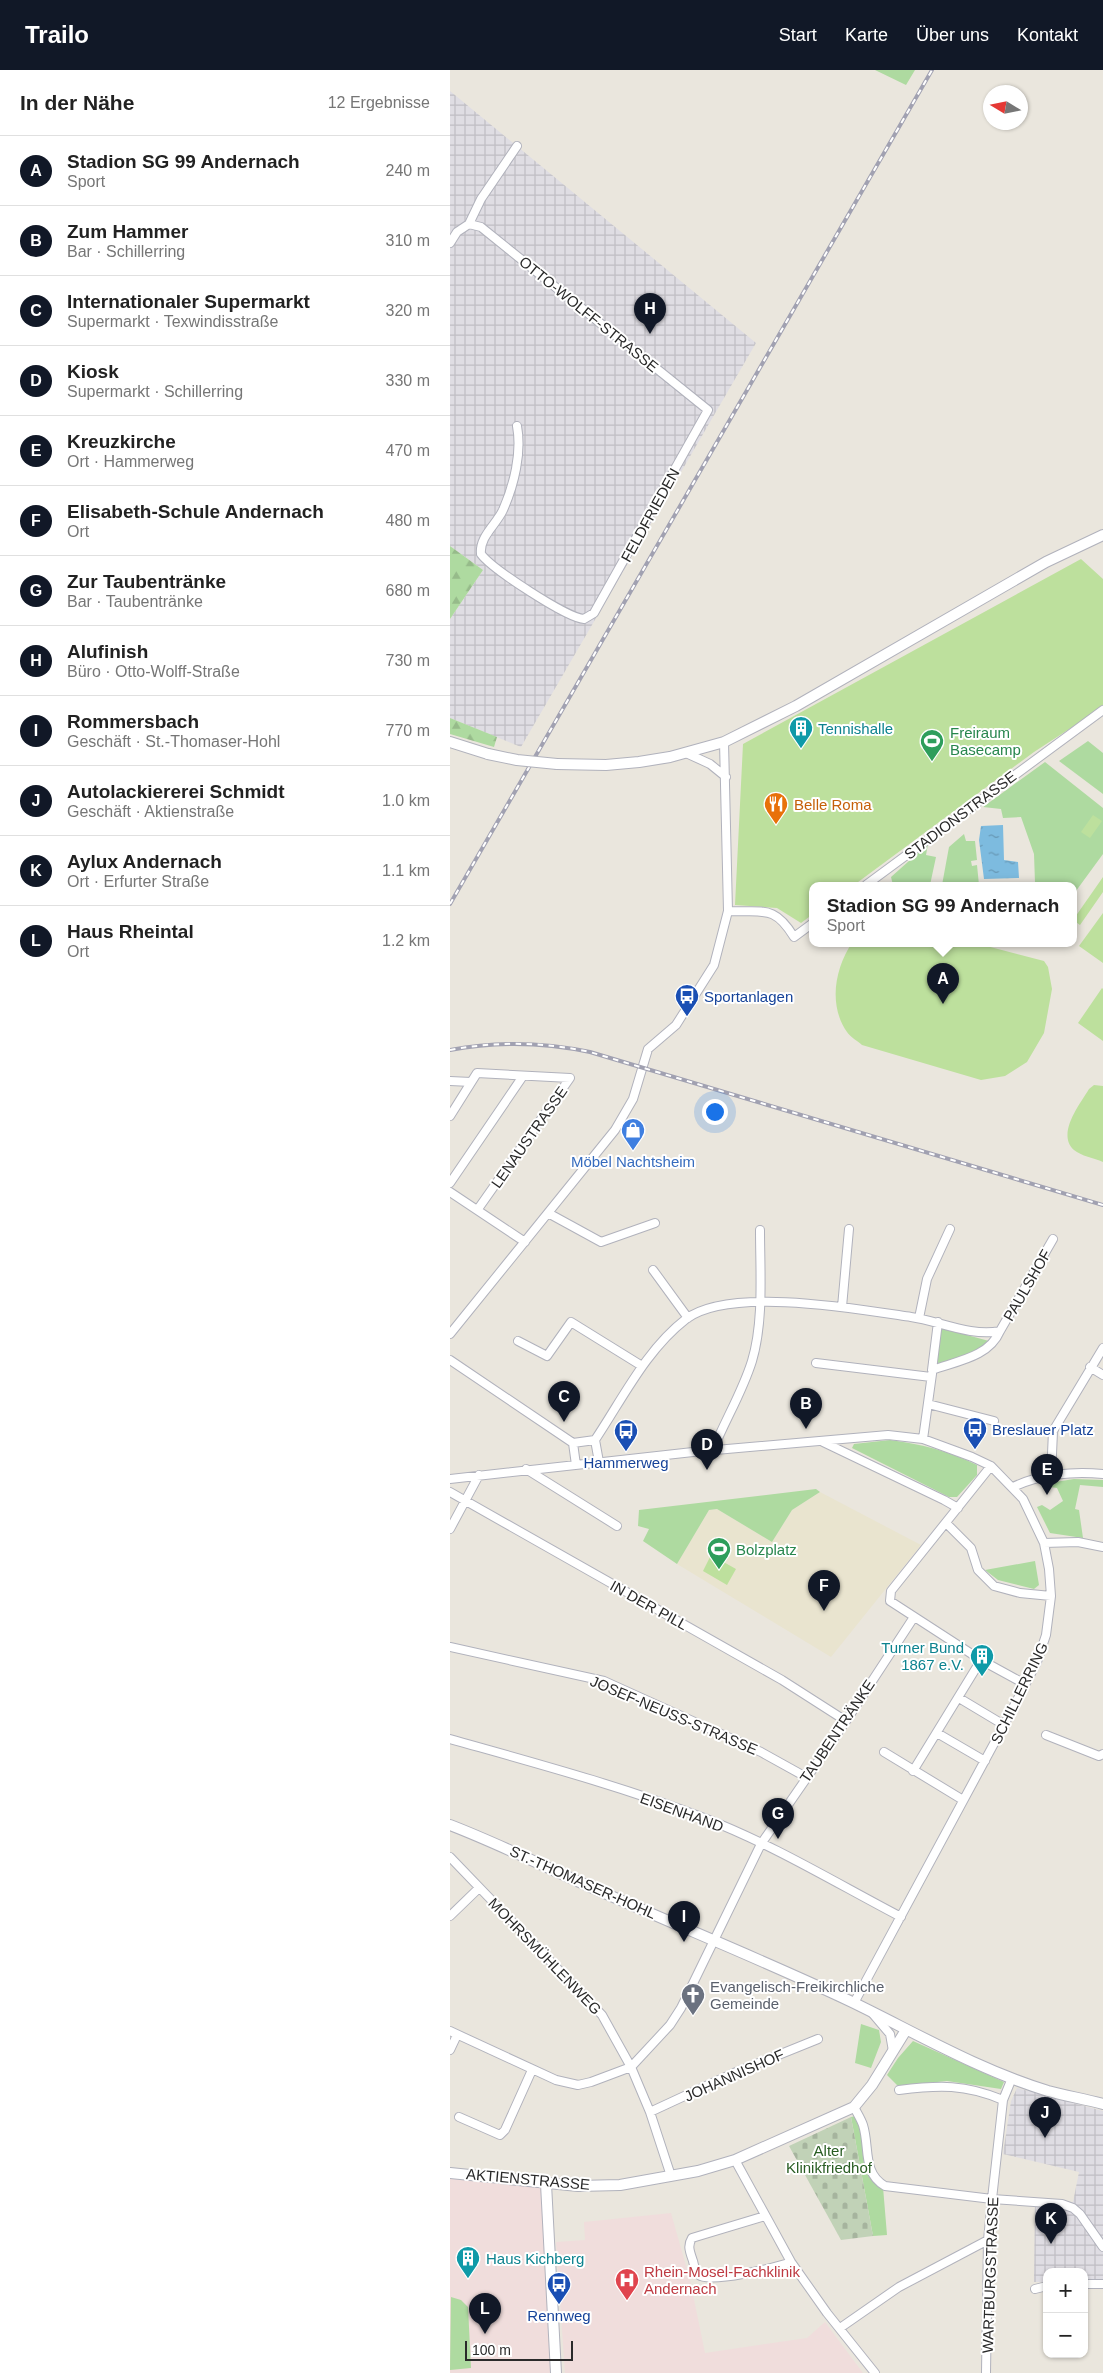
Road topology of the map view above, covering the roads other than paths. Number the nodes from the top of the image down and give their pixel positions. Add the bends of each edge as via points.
1 (517, 146) dead end
2 (468, 224) junction
3 (450, 242) edge
4 (708, 410) joint
5 (517, 426) dead end
6 (1103, 535) edge
7 (1103, 710) edge
8 (450, 742) edge
9 (724, 742) junction
10 (686, 753) junction
11 (726, 777) junction
12 (870, 882) edge
13 (728, 911) junction
14 (809, 926) edge
15 (523, 1076) junction
16 (450, 1081) edge
17 (471, 1082) junction
18 (450, 1116) edge
19 (450, 1183) edge
20 (451, 1193) edge
21 (478, 1209) junction
22 (548, 1213) junction
23 (655, 1223) dead end
24 (849, 1229) dead end
25 (950, 1229) dead end
26 (760, 1230) dead end
27 (1054, 1238) dead end
28 (524, 1242) junction
29 (653, 1270) dead end
30 (759, 1303) junction
31 (842, 1307) junction
32 (688, 1318) junction
33 (920, 1318) junction
34 (938, 1322) junction
35 (1000, 1331) junction
36 (450, 1334) edge
37 (518, 1341) dead end
38 (1103, 1348) edge
39 (450, 1360) edge
40 (816, 1364) dead end
41 (642, 1366) junction
42 (1090, 1367) junction
43 (932, 1374) junction
44 (1103, 1375) edge
45 (928, 1404) junction
46 (994, 1421) dead end
47 (924, 1439) junction
48 (596, 1440) junction
49 (823, 1442) junction
50 (573, 1443) junction
51 (713, 1450) junction
52 (599, 1462) junction
53 (576, 1465) junction
54 (991, 1466) junction
55 (526, 1469) junction
56 (1103, 1474) edge
57 (479, 1475) junction
58 (1051, 1477) junction
59 (450, 1479) edge
60 (1014, 1487) junction
61 (450, 1492) edge
62 (465, 1501) junction
63 (958, 1508) junction
64 (947, 1524) junction
65 (617, 1526) dead end
66 (450, 1529) edge
67 (1044, 1543) junction
68 (1103, 1547) edge
69 (1050, 1596) junction
70 (914, 1617) junction
71 (450, 1647) edge
72 (981, 1660) junction
73 (1025, 1684) junction
74 (959, 1698) junction
75 (846, 1722) junction
76 (1004, 1725) junction
77 (937, 1733) junction
78 (1046, 1735) dead end
79 (450, 1739) edge
80 (884, 1752) dead end
81 (1103, 1754) edge
82 (985, 1761) junction
83 (912, 1771) junction
84 (806, 1777) junction
85 (963, 1800) junction
86 (450, 1825) edge
87 (761, 1844) junction
88 (450, 1857) edge
89 (479, 1888) junction
90 (450, 1916) edge
91 (901, 1917) junction
92 (714, 1940) junction
93 (854, 2003) junction
94 (872, 2013) junction
95 (906, 2030) junction
96 (454, 2033) edge
97 (818, 2039) dead end
98 (450, 2050) edge
99 (893, 2051) junction
100 (632, 2067) junction
101 (532, 2070) junction
102 (1012, 2078) junction
103 (899, 2090) dead end
104 (1003, 2100) junction
105 (1103, 2104) edge
106 (854, 2107) junction
107 (650, 2112) junction
108 (459, 2117) dead end
109 (736, 2160) junction
110 (450, 2173) edge
111 (671, 2176) junction
112 (546, 2184) junction
113 (992, 2199) junction
114 (765, 2216) junction
115 (988, 2240) junction
116 (1103, 2246) edge
117 (791, 2262) junction
118 (1088, 2284) edge
119 (1103, 2284) edge
120 (1043, 2287) edge
121 (1035, 2289) dead end
122 (840, 2328) junction
123 (556, 2373) edge
124 (875, 2373) edge
125 (986, 2373) edge

1 - 2 street
2 - 3 street
2 - 4 street, OTTO-WOLFF-STRASSE via 481,228
4 - 5 street, FELDFRIEDEN via 594,613 578,618 500,571 481,554 483,541 504,508 510,487 520,443
6 - 9 street via 1046,562 796,706
7 - 12 street, STADIONSTRASSE
8 - 10 street, bridge via 517,760 557,764 606,765
9 - 10 street
9 - 11 street
10 - 11 street via 710,764
11 - 13 street
13 - 14 street via 772,913 783,920 794,937
13 - 22 street via 714,965 676,1025 648,1049 634,1100 615,1130
15 - 17 street, LENAUSTRASSE via 477,1072
15 - 19 street
15 - 21 street, LENAUSTRASSE via 570,1078
16 - 17 street, LENAUSTRASSE
17 - 18 street
20 - 21 street
21 - 28 street
22 - 23 street via 601,1242
22 - 28 street
24 - 31 street
25 - 33 street via 927,1279
26 - 30 street
27 - 35 street, PAULSHOF
28 - 36 street
29 - 32 street
30 - 31 street
30 - 32 street via 733,1303
30 - 51 street via 752,1359
31 - 33 street
32 - 41 street via 663,1340
33 - 34 street
34 - 35 street via 985,1334
34 - 43 street
35 - 43 street, PAULSHOF via 995,1342 981,1353
37 - 41 street via 548,1356 571,1322
38 - 42 street
39 - 50 street
40 - 43 street
41 - 48 street
42 - 44 street
42 - 58 street via 1053,1431
43 - 45 street
45 - 46 street
45 - 47 street
47 - 49 street, SCHILLERRING via 888,1435
47 - 54 street, SCHILLERRING
48 - 50 street
48 - 52 street
49 - 51 street, SCHILLERRING
49 - 63 street
50 - 53 street
51 - 52 street, SCHILLERRING
52 - 53 street, SCHILLERRING
53 - 55 street, SCHILLERRING
54 - 60 street, SCHILLERRING
54 - 63 street
55 - 57 street, SCHILLERRING
55 - 65 street
56 - 58 street via 1078,1472
57 - 59 street, SCHILLERRING
57 - 62 street
58 - 60 street
60 - 67 street, SCHILLERRING
61 - 62 street, IN DER PILL
62 - 66 street
62 - 75 street, IN DER PILL via 782,1680
63 - 64 street
64 - 69 street via 971,1548 978,1570 994,1586
64 - 70 street via 891,1591 890,1601
67 - 68 street via 1078,1542
67 - 69 street, SCHILLERRING
69 - 73 street, SCHILLERRING via 1046,1635
70 - 72 street
70 - 75 street, TAUBENTRÄNKE
71 - 84 street, JOSEF-NEUSS-STRASSE via 604,1681 761,1752
72 - 73 street
72 - 74 street
73 - 76 street, SCHILLERRING
74 - 76 street
74 - 77 street
75 - 84 street, TAUBENTRÄNKE
76 - 82 street, SCHILLERRING
77 - 82 street
77 - 83 street
78 - 81 street via 1099,1756
79 - 87 street, EISENHAND via 594,1780 704,1818
80 - 83 street
82 - 85 street, SCHILLERRING
83 - 85 street
84 - 87 street, TAUBENTRÄNKE
85 - 91 street, SCHILLERRING
86 - 92 street, ST.-THOMASER-HOHL
87 - 91 street, EISENHAND
87 - 92 street, TAUBENTRÄNKE
88 - 89 street, MOHRSMÜHLENWEG
89 - 90 street
89 - 100 street, MOHRSMÜHLENWEG via 602,2015
91 - 93 street, SCHILLERRING
92 - 93 street, ST.-THOMASER-HOHL
92 - 100 street, TAUBENTRÄNKE via 692,1988 670,2025
93 - 94 street, ST.-THOMASER-HOHL
94 - 95 street, ST.-THOMASER-HOHL
94 - 99 street via 890,2034
95 - 99 street, AKTIENSTRASSE
95 - 102 street
96 - 98 street
96 - 101 street
97 - 107 street, JOHANNISHOF
99 - 106 street, AKTIENSTRASSE
100 - 101 street via 578,2084 556,2080
100 - 107 street, MOHRSMÜHLENWEG
101 - 108 street via 500,2135
102 - 104 street
102 - 105 street via 1048,2091
103 - 104 street via 930,2086 968,2088
104 - 113 street, WARTBURGSTRASSE
106 - 109 street, AKTIENSTRASSE
106 - 113 street via 863,2126 870,2173 878,2182 888,2188
107 - 111 street, MOHRSMÜHLENWEG
109 - 111 street, AKTIENSTRASSE
109 - 114 street
110 - 112 street, AKTIENSTRASSE
111 - 112 street, AKTIENSTRASSE via 620,2185
112 - 123 street
113 - 115 street, WARTBURGSTRASSE
113 - 116 street via 1062,2204 1073,2208
114 - 117 street
114 - 117 street via 692,2238 689,2247 696,2271 702,2277 713,2278
115 - 122 street via 899,2287
115 - 125 street, WARTBURGSTRASSE
117 - 122 street
118 - 119 street
120 - 121 street
122 - 124 street

